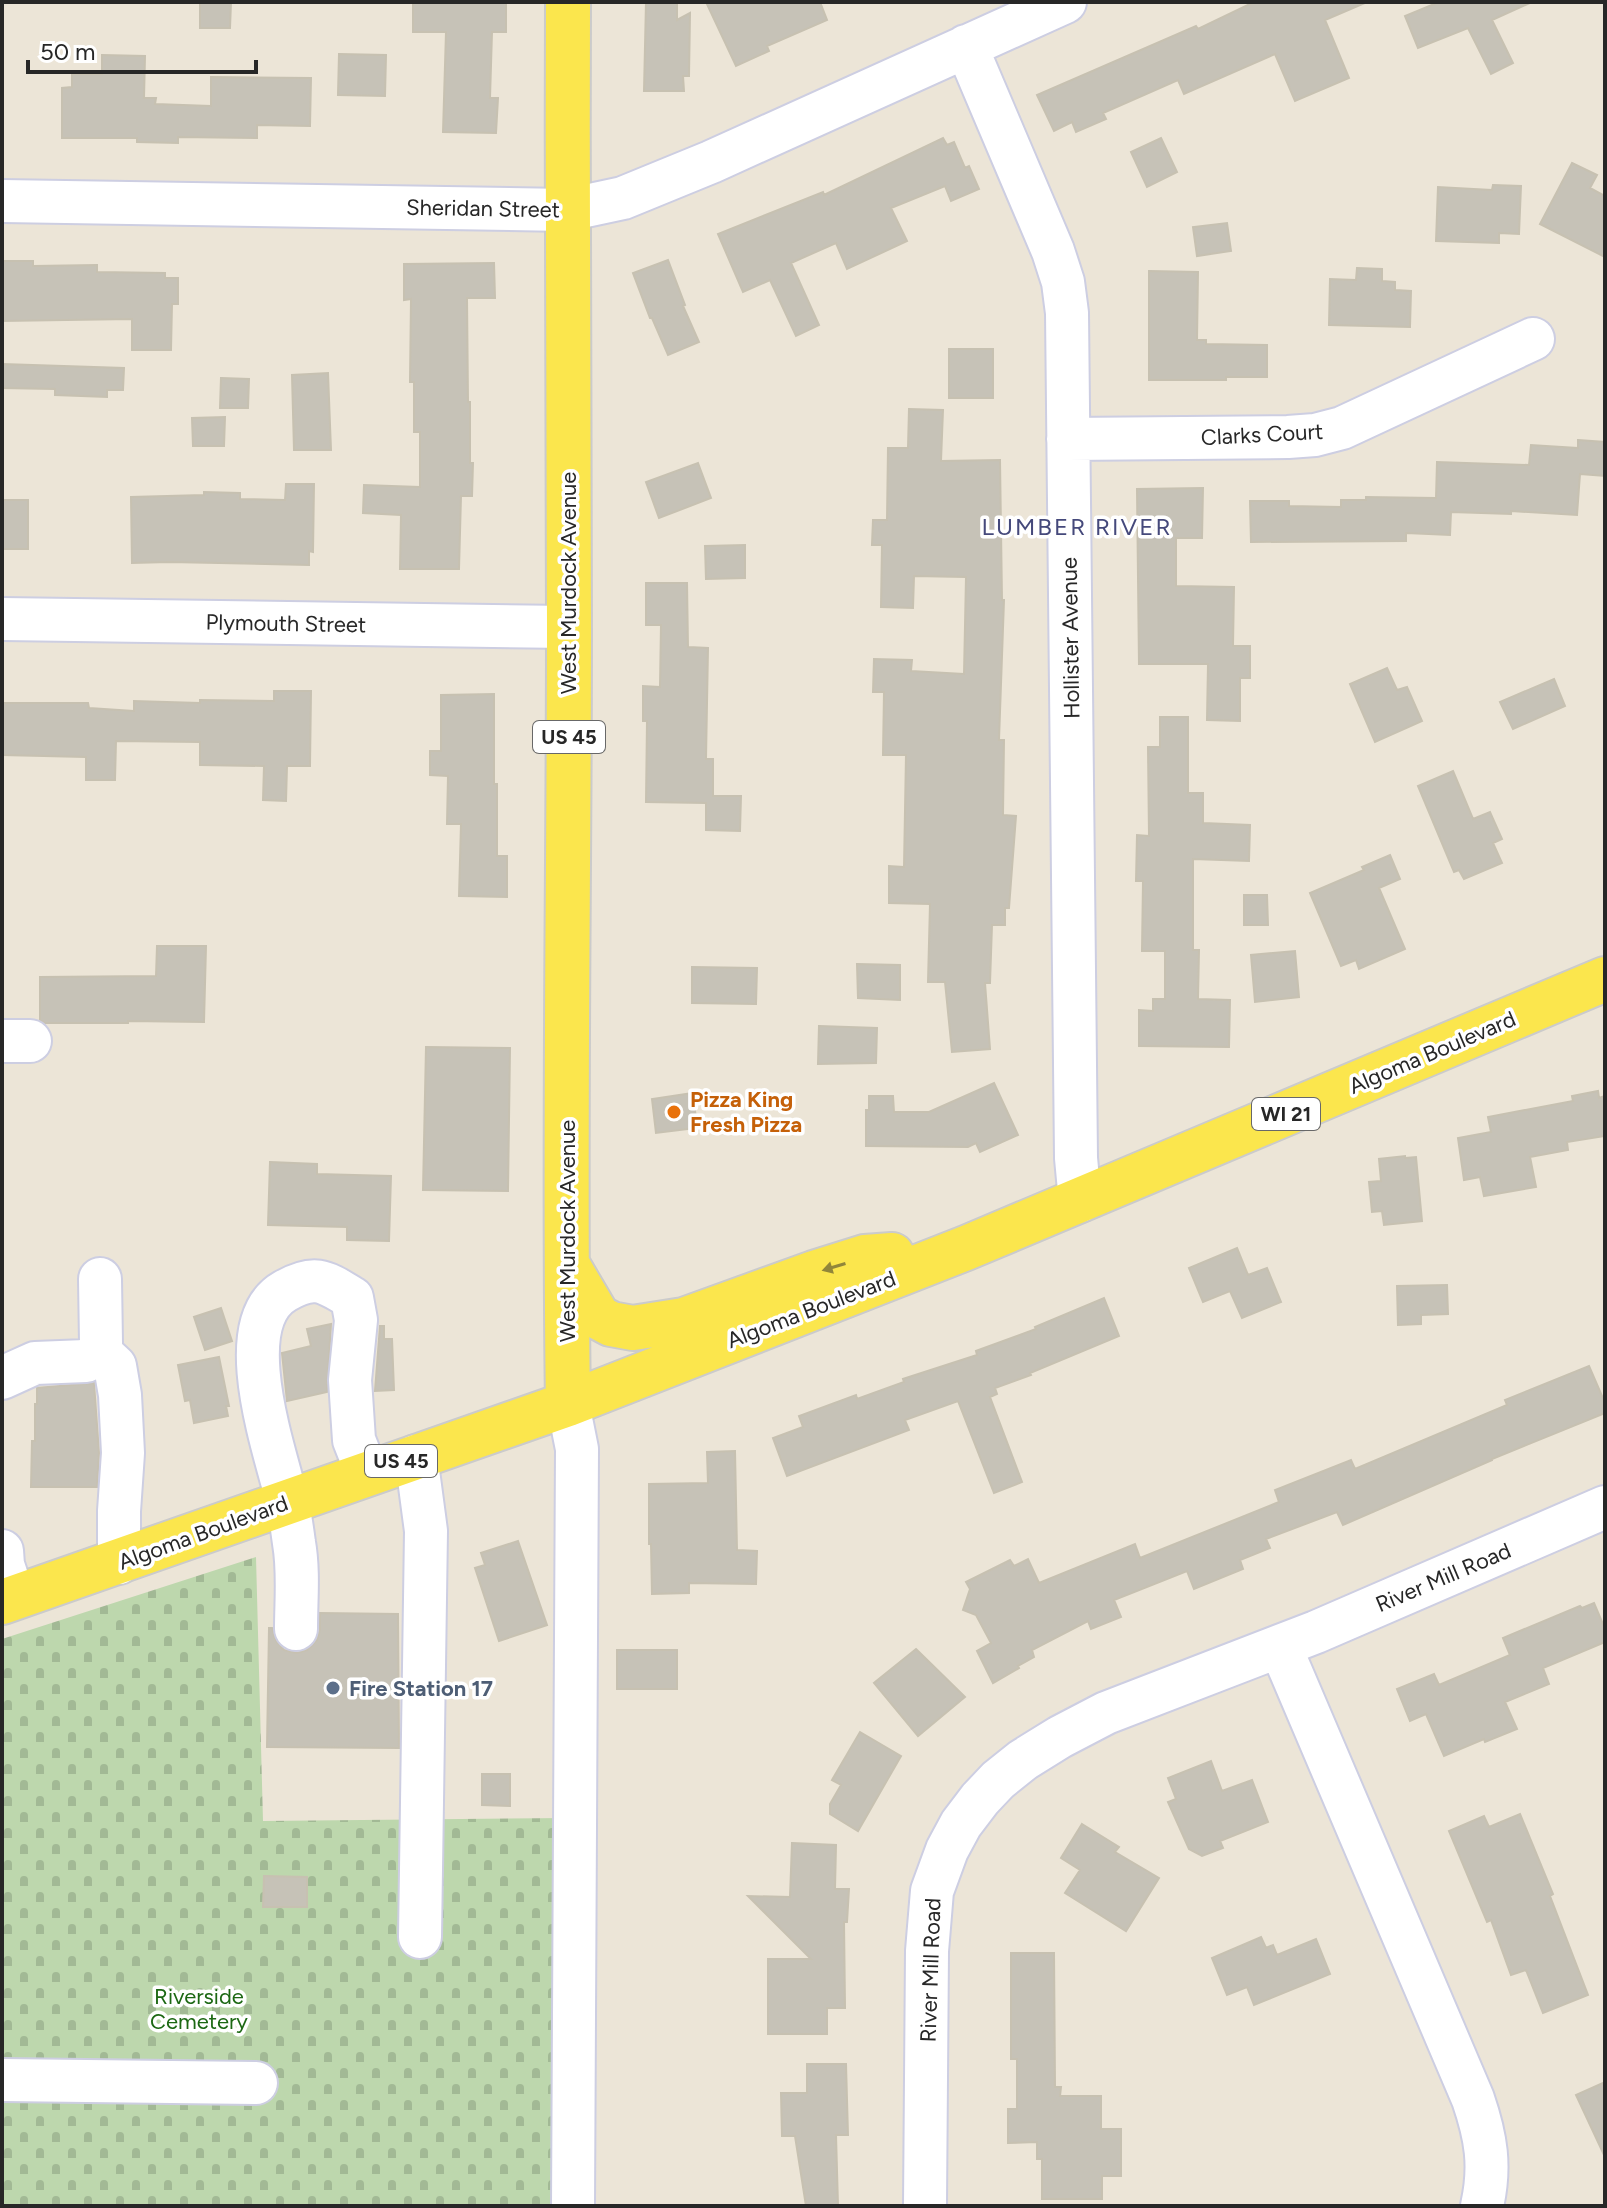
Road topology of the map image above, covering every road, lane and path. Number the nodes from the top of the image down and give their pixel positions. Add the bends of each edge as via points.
1 (568, 2) edge
2 (1065, 2) edge
3 (966, 46) junction
4 (2, 201) edge
5 (567, 210) junction
6 (1533, 339) dead end
7 (1068, 439) junction
8 (2, 619) edge
9 (569, 627) junction
10 (1605, 979) edge
11 (1080, 1201) junction
12 (966, 1248) junction
13 (566, 1263) junction
14 (100, 1279) dead end
15 (100, 1352) junction
16 (2, 1378) edge
17 (568, 1404) junction
18 (416, 1456) junction
19 (367, 1473) junction
20 (287, 1502) junction
21 (1605, 1507) edge
22 (2, 1551) edge
23 (119, 1563) junction
24 (8, 1600) edge
25 (296, 1629) dead end
26 (1280, 1646) junction
27 (420, 1937) dead end
28 (2, 2080) edge
29 (256, 2083) dead end
30 (573, 2206) edge
31 (925, 2206) edge
32 (1482, 2206) edge

1 - 5 main road, West Murdock Avenue / US 45
2 - 3 street, Sheridan Street
3 - 5 street, Sheridan Street via 711,162 623,198
3 - 7 street, Hollister Avenue via 1063,282
4 - 5 street, Sheridan Street
5 - 9 main road, West Murdock Avenue / US 45
6 - 7 street, Clarks Court via 1342,428 1315,435
7 - 11 street, Hollister Avenue
8 - 9 street, Plymouth Street
9 - 13 main road, West Murdock Avenue / US 45
10 - 11 main road, Algoma Boulevard / WI 21
11 - 12 main road, Algoma Boulevard / WI 21
12 -> 13 main road via 865,1257 684,1320 633,1328 598,1317
12 - 17 main road, Algoma Boulevard / WI 21
13 - 17 main road, West Murdock Avenue / US 45
14 - 15 street
15 - 16 street via 86,1361 35,1363
15 - 23 street via 115,1366 120,1395
17 - 18 main road, Algoma Boulevard / US 45
17 - 30 street via 577,1449
18 - 19 main road, Algoma Boulevard / US 45
18 - 27 street via 426,1531
19 - 20 main road, Algoma Boulevard / US 45
19 - 20 street via 354,1440 352,1298 328,1283 303,1281 277,1296 262,1315 257,1359 265,1418
20 - 23 main road, Algoma Boulevard / US 45
20 - 25 street via 296,1556
21 - 26 street, River Mill Road
22 - 24 street
23 - 24 main road, Algoma Boulevard / US 45
26 - 31 street, River Mill Road via 1106,1713 1060,1737 998,1780 961,1824 932,1891
26 - 32 street via 1473,2099 1487,2157
28 - 29 street

